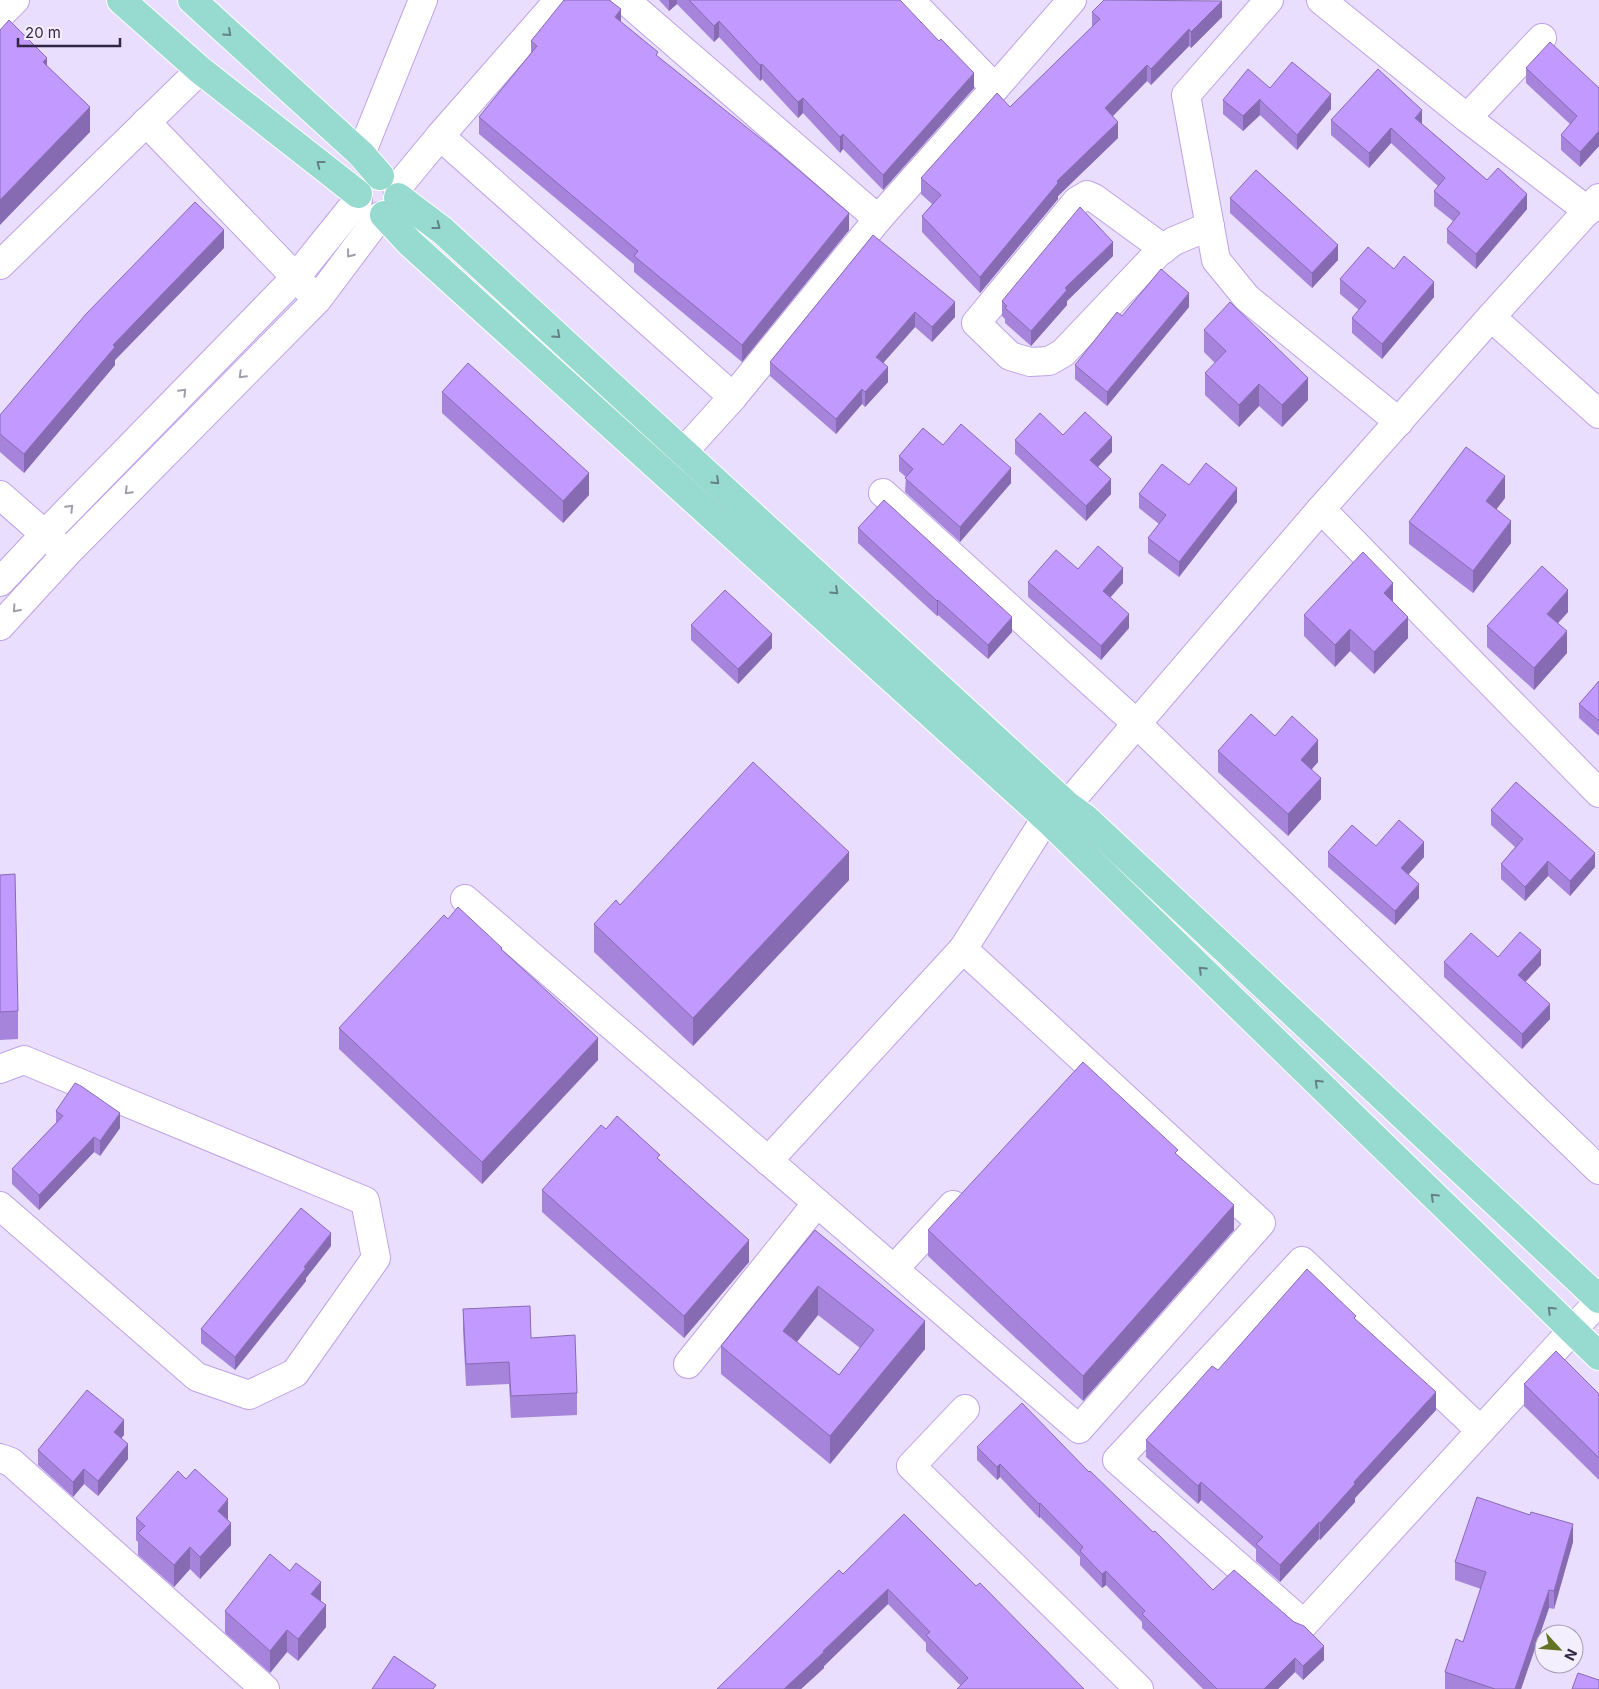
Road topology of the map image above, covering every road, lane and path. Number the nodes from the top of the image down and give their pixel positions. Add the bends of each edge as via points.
1 (15, 0) edge
2 (121, 0) edge
3 (192, 0) edge
4 (423, 0) edge
5 (558, 0) edge
6 (625, 0) edge
7 (910, 0) edge
8 (1072, 0) edge
9 (1269, 0) edge
10 (1322, 0) edge
11 (0, 15) edge
12 (1542, 38) dead end
13 (200, 70) junction
14 (996, 88) junction
15 (1467, 118) junction
16 (146, 122) junction
17 (440, 136) junction
18 (361, 154) junction
19 (380, 198) junction
20 (1594, 205) edge
21 (878, 219) junction
22 (1210, 226) junction
23 (1164, 249) junction
24 (0, 265) edge
25 (296, 277) junction
26 (317, 300) junction
27 (1491, 316) junction
28 (733, 397) junction
29 (1599, 414) edge
30 (1398, 422) junction
31 (684, 451) junction
32 (883, 493) dead end
33 (0, 495) edge
34 (1321, 509) junction
35 (44, 534) junction
36 (67, 553) junction
37 (0, 582) edge
38 (0, 626) edge
39 (1137, 724) junction
40 (1599, 793) edge
41 (1066, 813) junction
42 (465, 899) dead end
43 (963, 949) junction
44 (0, 1069) edge
45 (768, 1161) junction
46 (1599, 1170) edge
47 (973, 1184) edge
48 (817, 1203) junction
49 (0, 1206) edge
50 (894, 1269) junction
51 (1599, 1300) edge
52 (1572, 1330) junction
53 (1599, 1356) edge
54 (688, 1364) dead end
55 (965, 1409) dead end
56 (1480, 1430) junction
57 (0, 1458) edge
58 (265, 1689) edge
59 (1139, 1689) edge

1 - 11 street
2 - 13 main road
3 -> 18 main road
4 - 18 street
5 - 17 street
6 - 21 street
7 - 14 street
8 - 14 street
9 - 22 street via 1186,95
10 - 15 street
12 - 15 street
13 - 16 street
19 -> 13 main road
14 - 21 street
15 - 20 street
16 - 24 street
16 - 25 street
17 - 19 street
17 - 28 street
18 - 19 main road
19 - 25 street
19 -> 26 street
19 -> 31 main road via 443,231
19 - 41 main road via 410,243
20 - 27 street
21 - 28 street
22 - 23 street via 1174,241
22 - 30 street via 1216,260 1247,298
23 - 23 street via 1063,353 1049,361 1030,362 1010,356 976,323 1077,200 1087,196
25 - 26 street
35 -> 25 street
26 -> 36 street
27 - 29 street
27 - 30 street
28 - 31 street
30 - 34 street
31 -> 41 main road
32 - 39 street
33 - 35 street
34 - 39 street
34 - 40 street
35 - 36 street
35 - 37 street
36 -> 38 street
39 - 41 street
39 - 46 street
41 - 43 street
41 - 51 main road
52 -> 41 main road
42 - 45 street
43 - 45 street
43 - 50 street via 1078,1069 1262,1223 1079,1429
44 - 49 street via 24,1060 365,1201 376,1258 295,1373 250,1395 197,1377
45 - 48 street
47 - 50 street
48 - 50 street
48 - 54 street
51 - 52 street
52 - 53 main road
52 - 56 street
55 - 59 street via 912,1466
56 - 56 street via 1304,1624 1117,1460 1302,1261
57 - 58 street via 11,1462

